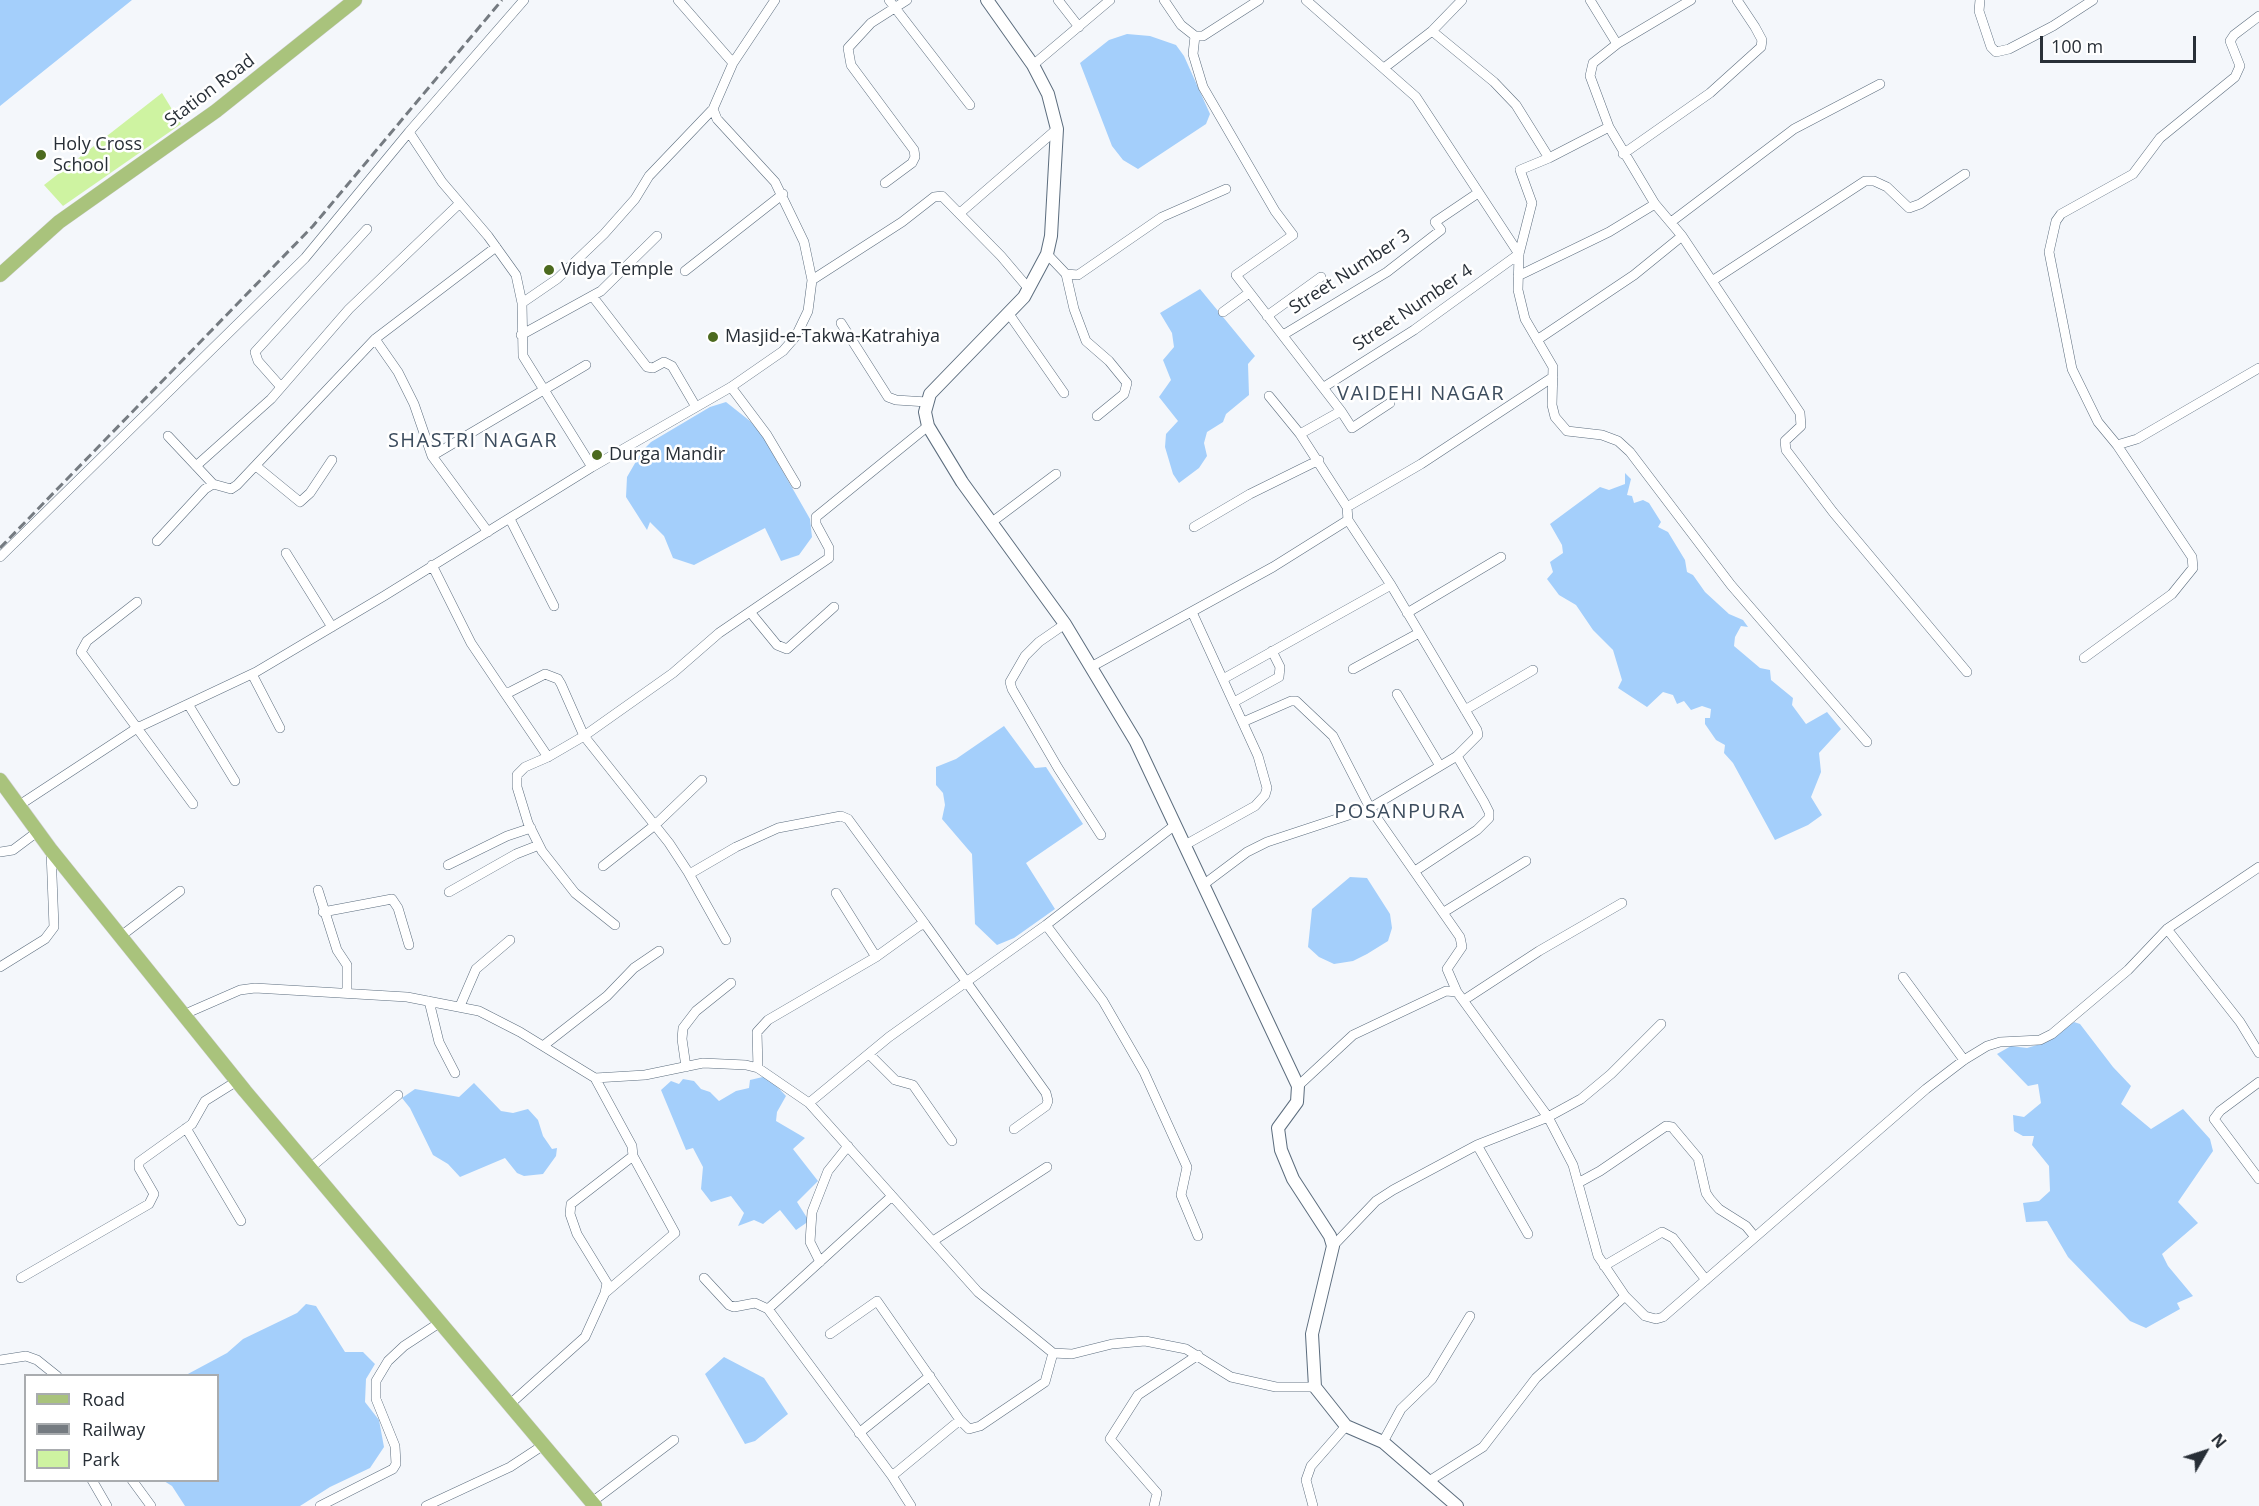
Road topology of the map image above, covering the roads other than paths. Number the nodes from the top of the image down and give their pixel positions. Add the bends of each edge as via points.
1 (355, 0) edge
2 (524, 0) edge
3 (678, 0) edge
4 (775, 0) edge
5 (907, 0) edge
6 (987, 0) edge
7 (1058, 0) edge
8 (1110, 0) edge
9 (1164, 0) edge
10 (1259, 0) edge
11 (1306, 0) edge
12 (1462, 0) edge
13 (1590, 0) edge
14 (1691, 0) edge
15 (1737, 0) edge
16 (1980, 0) edge
17 (2093, 0) edge
18 (892, 4) edge
19 (2259, 16) edge
20 (1079, 27) junction
21 (1432, 31) junction
22 (1195, 36) junction
23 (1617, 44) junction
24 (733, 63) junction
25 (1034, 65) junction
26 (1384, 68) junction
27 (1880, 84) dead end
28 (969, 105) dead end
29 (713, 109) junction
30 (1609, 127) junction
31 (1057, 129) junction
32 (409, 132) junction
33 (1623, 154) junction
34 (1549, 159) junction
35 (1965, 174) dead end
36 (885, 183) dead end
37 (1226, 189) dead end
38 (1478, 193) junction
39 (783, 194) junction
40 (460, 203) junction
41 (1655, 204) junction
42 (960, 213) junction
43 (1671, 222) junction
44 (367, 229) dead end
45 (657, 236) dead end
46 (1682, 236) junction
47 (496, 248) junction
48 (1047, 254) junction
49 (1519, 254) junction
50 (685, 272) dead end
51 (1066, 274) junction
52 (0, 275) edge
53 (1518, 276) junction
54 (1321, 277) dead end
55 (812, 280) junction
56 (1712, 281) junction
57 (1029, 290) junction
58 (1249, 293) junction
59 (593, 297) junction
60 (522, 303) junction
61 (1223, 312) dead end
62 (1009, 314) junction
63 (1267, 316) junction
64 (841, 323) dead end
65 (521, 335) junction
66 (1283, 335) junction
67 (375, 339) junction
68 (1537, 340) junction
69 (586, 365) dead end
70 (2259, 368) edge
71 (1553, 377) junction
72 (281, 387) junction
73 (730, 387) junction
74 (1324, 387) junction
75 (545, 390) junction
76 (1064, 393) dead end
77 (1269, 396) dead end
78 (927, 402) junction
79 (1390, 404) dead end
80 (696, 407) junction
81 (1341, 411) junction
82 (1097, 416) dead end
83 (928, 426) junction
84 (1300, 434) junction
85 (168, 436) dead end
86 (2117, 445) junction
87 (432, 456) junction
88 (332, 460) dead end
89 (1318, 460) junction
90 (196, 466) junction
91 (256, 466) junction
92 (592, 466) junction
93 (1056, 474) dead end
94 (796, 483) dead end
95 (213, 484) junction
96 (1347, 507) junction
97 (510, 519) junction
98 (1348, 520) junction
99 (992, 522) junction
100 (1194, 527) dead end
101 (488, 532) junction
102 (156, 541) dead end
103 (286, 553) dead end
104 (0, 557) edge
105 (1501, 557) dead end
106 (432, 565) junction
107 (1391, 585) junction
108 (137, 602) dead end
109 (554, 606) dead end
110 (834, 607) dead end
111 (750, 612) junction
112 (1192, 612) junction
113 (1407, 613) junction
114 (1065, 624) junction
115 (332, 627) junction
116 (1419, 633) junction
117 (1272, 651) junction
118 (2084, 658) dead end
119 (1091, 667) junction
120 (1353, 669) dead end
121 (1533, 670) dead end
122 (1967, 672) dead end
123 (252, 674) junction
124 (1223, 679) junction
125 (504, 692) junction
126 (1396, 694) dead end
127 (1234, 702) junction
128 (188, 704) junction
129 (1465, 710) junction
130 (1243, 722) junction
131 (137, 728) junction
132 (280, 728) dead end
133 (584, 736) junction
134 (1867, 742) dead end
135 (1457, 756) junction
136 (548, 757) junction
137 (1440, 765) junction
138 (0, 780) edge
139 (702, 780) dead end
140 (235, 781) dead end
141 (194, 804) dead end
142 (18, 806) junction
143 (1370, 808) junction
144 (655, 825) junction
145 (1175, 825) junction
146 (531, 828) junction
147 (38, 832) junction
148 (1101, 835) dead end
149 (539, 845) junction
150 (1185, 845) junction
151 (51, 850) junction
152 (0, 852) edge
153 (1526, 861) dead end
154 (448, 865) dead end
155 (603, 866) dead end
156 (2259, 867) edge
157 (688, 872) junction
158 (1415, 872) junction
159 (1203, 885) junction
160 (318, 890) dead end
161 (180, 891) dead end
162 (448, 892) dead end
163 (836, 893) dead end
164 (1622, 903) dead end
165 (323, 912) junction
166 (1444, 912) junction
167 (925, 924) junction
168 (615, 925) dead end
169 (1046, 925) junction
170 (2167, 929) junction
171 (121, 936) junction
172 (510, 940) dead end
173 (726, 940) dead end
174 (410, 945) dead end
175 (659, 951) dead end
176 (876, 957) junction
177 (0, 967) edge
178 (1903, 977) dead end
179 (968, 981) junction
180 (731, 983) dead end
181 (1457, 992) junction
182 (347, 993) junction
183 (1464, 1000) junction
184 (429, 1001) junction
185 (460, 1006) junction
186 (185, 1014) junction
187 (1661, 1024) dead end
188 (543, 1046) junction
189 (2259, 1053) edge
190 (869, 1054) junction
191 (1964, 1060) junction
192 (686, 1067) junction
193 (758, 1068) junction
194 (455, 1073) dead end
195 (595, 1078) junction
196 (237, 1081) junction
197 (2259, 1082) edge
198 (1298, 1086) junction
199 (398, 1095) dead end
200 (809, 1103) junction
201 (1548, 1117) junction
202 (186, 1128) junction
203 (1014, 1129) dead end
204 (952, 1141) dead end
205 (848, 1146) junction
206 (1477, 1146) junction
207 (633, 1156) junction
208 (1047, 1167) dead end
209 (310, 1168) junction
210 (2259, 1179) edge
211 (1578, 1183) junction
212 (892, 1196) junction
213 (241, 1221) dead end
214 (1528, 1234) dead end
215 (1198, 1236) dead end
216 (1755, 1238) junction
217 (933, 1241) junction
218 (1333, 1246) junction
219 (820, 1262) junction
220 (1604, 1266) junction
221 (21, 1278) dead end
222 (704, 1278) dead end
223 (1706, 1280) junction
224 (605, 1293) junction
225 (1625, 1296) junction
226 (768, 1309) junction
227 (1470, 1316) dead end
228 (439, 1323) junction
229 (830, 1334) dead end
230 (1053, 1353) junction
231 (1198, 1355) junction
232 (0, 1360) edge
233 (55, 1374) edge
234 (930, 1376) junction
235 (1315, 1387) junction
236 (508, 1405) junction
237 (960, 1420) junction
238 (1346, 1426) junction
239 (858, 1433) junction
240 (674, 1440) dead end
241 (1383, 1442) junction
242 (542, 1446) junction
243 (892, 1476) junction
244 (1429, 1481) junction
245 (93, 1482) edge
246 (133, 1482) edge
247 (447, 1496) junction
248 (594, 1504) edge
249 (107, 1506) edge
250 (151, 1506) edge
251 (320, 1506) edge
252 (426, 1506) edge
253 (452, 1506) edge
254 (911, 1506) edge
255 (1154, 1506) edge
256 (1313, 1506) edge
257 (1457, 1506) edge

1 - 52 main road, Station Road via 216,111 59,222
2 - 32 street
3 - 24 street
4 - 24 street
5 - 18 street
6 - 25 main road
7 - 20 street
8 - 20 street
9 - 22 street via 1181,25
10 - 22 street via 1210,34
11 - 26 street
12 - 21 street
13 - 23 street
14 - 23 street
15 - 33 street via 1762,40 1761,47 1710,93
16 - 17 street via 1980,11 1996,52 2026,40
18 - 28 street
18 - 36 street via 848,48 851,65 914,150 912,163
19 - 86 street via 2230,41 2240,66 2235,77 2160,138 2133,174 2069,209 2056,221 2049,252 2072,369 2098,422
20 - 25 street
21 - 26 street
21 - 34 street via 1516,105
22 - 58 street via 1193,54 1203,87 1293,235 1236,275
23 - 30 street via 1593,63 1590,76
24 - 29 street
25 - 31 main road via 1048,94
26 - 38 street via 1416,97
27 - 43 street via 1794,129
29 - 39 street via 717,119
29 - 60 street via 649,176 635,199 604,234 557,279
30 - 33 street
30 - 34 street
31 - 42 street
31 - 48 main road
32 - 40 street
32 - 104 street via 305,258
33 - 41 street
34 - 49 street via 1520,170 1532,203
35 - 56 street via 1909,208 1887,188 1865,181
37 - 51 street via 1162,217 1077,274
38 - 49 street
38 - 66 street, Street Number 3 via 1435,222 1441,230 1387,272
39 - 50 street
39 - 55 street via 804,242
40 - 47 street
40 - 72 street via 349,309
41 - 43 street
41 - 53 street via 1609,232
42 - 55 street via 942,196 934,197 903,222
42 - 57 street
43 - 46 street
44 - 72 street via 255,352
45 - 59 street
46 - 56 street
46 - 68 street via 1634,275
47 - 60 street via 516,275
47 - 67 street
48 - 51 street
48 - 57 main road
49 - 53 street
49 - 74 street, Street Number 4 via 1414,330
51 - 82 street via 1086,341 1127,383 1124,394
53 - 68 street via 1520,304
54 - 63 street
55 - 73 street via 808,311 796,336 783,351
56 - 122 street via 1800,413 1801,426 1785,441 1786,450
57 - 62 main road
58 - 61 street
58 - 63 street
59 - 65 street
59 - 80 street via 647,367 664,362 672,366
60 - 65 street
62 - 76 street
62 - 78 main road via 938,383
63 - 66 street
64 - 78 street via 891,400
65 - 75 street via 524,356
66 - 74 street
67 - 87 street via 414,404
67 - 91 street
68 - 71 street via 1553,367
69 - 75 street
70 - 86 street via 2137,439
71 - 96 street via 1421,464
71 - 134 street via 1552,405 1561,426 1567,431 1618,441 1630,452 1731,585
72 - 90 street
73 - 80 street
73 - 94 street via 767,435
74 - 81 street
75 - 87 street
75 - 92 street
77 - 84 street
78 - 83 main road
79 - 81 street via 1352,428
80 - 92 street
81 - 84 street
83 - 99 main road via 939,448
83 - 111 street via 816,517 829,548 829,558
84 - 89 street
85 - 90 street
86 - 118 street via 2192,557 2193,568 2172,594
87 - 101 street
88 - 91 street via 310,494 300,502
89 - 96 street
89 - 100 street
90 - 95 street
91 - 95 street via 231,489
92 - 97 street
93 - 99 street
95 - 102 street
96 - 98 street
97 - 101 street
97 - 109 street
98 - 107 street
98 - 112 street
99 - 114 main road
101 - 106 street
103 - 115 street
105 - 113 street
106 - 115 street
106 - 125 street via 471,642
107 - 113 street
107 - 117 street
108 - 131 street via 87,642 81,652
110 - 111 street via 787,649 777,645
111 - 133 street
112 - 119 street
112 - 124 street
113 - 116 street
114 - 119 main road
114 - 148 street via 1038,642 1010,682
115 - 123 street
116 - 120 street
116 - 129 street
117 - 124 street
117 - 127 street via 1280,667 1279,677
119 - 145 main road via 1136,742
121 - 129 street
123 - 128 street
123 - 132 street
124 - 127 street
125 - 133 street via 550,675 561,684
125 - 136 street
126 - 137 street
127 - 130 street
128 - 131 street
128 - 140 street
129 - 135 street via 1478,735
130 - 143 street via 1292,701 1301,703 1334,736
130 - 150 street via 1265,777 1265,795 1255,806
131 - 141 street
131 - 142 street
133 - 136 street
133 - 144 street
135 - 137 street
135 - 158 street via 1489,818 1478,830
136 - 146 street via 517,775
137 - 143 street
138 - 142 main road
139 - 144 street
142 - 147 main road
143 - 158 street
143 - 159 street via 1267,842
144 - 155 street
144 - 157 street
145 - 150 main road
145 - 169 street
146 - 149 street
146 - 154 street
147 - 151 main road
147 - 152 street via 13,850
149 - 162 street
149 - 168 street via 575,893
150 - 159 main road
151 - 171 main road
151 - 177 street via 54,927 45,939
153 - 166 street
156 - 170 street
157 - 167 street via 778,828 841,816 848,819
157 - 173 street
158 - 166 street
159 - 198 main road
160 - 165 street
161 - 171 street
163 - 176 street
164 - 183 street via 1549,944
165 - 174 street via 392,899
165 - 182 street via 347,966
166 - 181 street via 1462,942 1447,969
167 - 176 street
167 - 179 street
169 - 179 street
169 - 215 street via 1103,1001 1144,1072 1187,1167 1181,1195
170 - 189 street via 2240,1022
170 - 191 street via 2128,970 2052,1034 2040,1040 2000,1042
171 - 186 main road
172 - 185 street via 476,969
175 - 188 street
176 - 193 street via 760,1027
178 - 191 street
179 - 190 street
179 - 203 street via 1046,1093 1046,1106
180 - 192 street via 696,1011 683,1028
181 - 183 street
181 - 198 street via 1446,991 1353,1035
182 - 184 street
182 - 186 street via 255,987
183 - 201 street
184 - 185 street
184 - 194 street via 439,1042
185 - 188 street via 496,1019
186 - 196 main road
187 - 201 street via 1581,1099
188 - 195 street
190 - 200 street
190 - 204 street via 895,1080 913,1085
191 - 216 street
192 - 193 street via 703,1063
192 - 195 street via 645,1075
193 - 200 street
195 - 207 street via 632,1146
196 - 202 street via 205,1101
196 - 209 main road
197 - 210 street via 2214,1119
198 - 218 main road via 1297,1102 1278,1128 1281,1150 1293,1179
199 - 209 street
200 - 205 street
201 - 206 street
201 - 211 street
202 - 213 street
202 - 221 street via 139,1162 154,1194 149,1204
205 - 212 street
205 - 219 street via 828,1171 812,1212 810,1242
206 - 214 street
206 - 218 street via 1376,1201
207 - 224 street via 571,1204 570,1214 578,1234 607,1282
207 - 224 street via 675,1233
208 - 217 street
209 - 228 main road
211 - 216 street via 1666,1126 1672,1127 1698,1158 1710,1199 1746,1226
211 - 220 street via 1591,1239
212 - 217 street
212 - 219 street
216 - 223 street
217 - 230 street via 978,1292
218 - 235 main road via 1312,1334
219 - 226 street
220 - 223 street via 1662,1233 1673,1238
220 - 225 street
222 - 226 street via 729,1305 755,1302
223 - 225 street via 1656,1319 1645,1316
224 - 236 street via 585,1337
225 - 244 street via 1536,1378 1483,1447
226 - 239 street
227 - 241 street via 1432,1379 1401,1409
228 - 236 main road
228 - 251 street via 404,1346 388,1361 376,1381 376,1400 395,1446 393,1469
229 - 234 street via 877,1301
230 - 231 street via 1072,1354 1145,1341
230 - 237 street via 1045,1382 974,1428 969,1429
231 - 235 street via 1231,1377 1276,1387
231 - 255 street via 1138,1395 1110,1439 1157,1493
232 - 233 street via 26,1356 37,1359
234 - 237 street
234 - 239 street
235 - 238 main road
236 - 242 main road
237 - 243 street
238 - 241 main road
238 - 256 street via 1311,1466 1306,1480
239 - 243 street
240 - 248 street
241 - 244 main road
242 - 247 street via 510,1467
242 - 248 main road
243 - 254 street
244 - 257 main road
245 - 249 street
246 - 250 street
247 - 252 street
247 - 253 street

